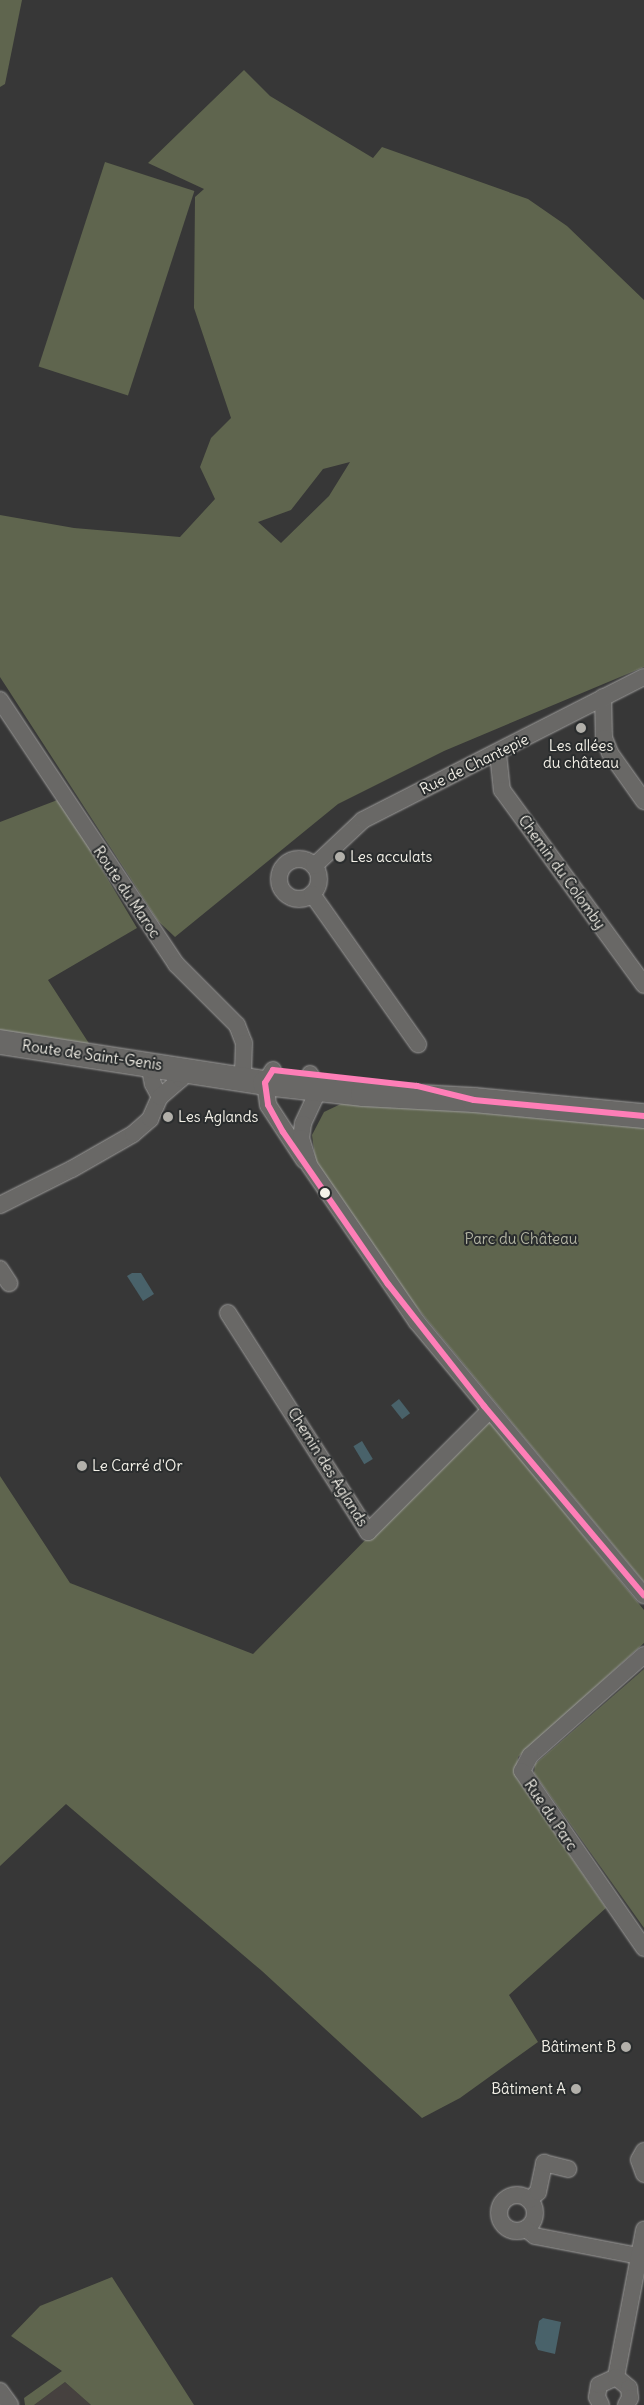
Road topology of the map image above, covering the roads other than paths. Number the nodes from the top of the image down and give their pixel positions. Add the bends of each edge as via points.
1 (644, 677) edge
2 (603, 697) junction
3 (0, 700) edge
4 (498, 753) junction
5 (644, 801) edge
6 (314, 866) junction
7 (312, 894) junction
8 (644, 985) edge
9 (0, 1042) edge
10 (418, 1044) dead end
11 (149, 1064) junction
12 (184, 1069) junction
13 (256, 1075) junction
14 (314, 1082) junction
15 (160, 1097) junction
16 (644, 1116) edge
17 (309, 1166) junction
18 (0, 1205) edge
19 (228, 1313) dead end
20 (488, 1411) junction
21 (644, 1595) edge
22 (644, 1655) edge
23 (644, 1948) edge
24 (644, 2151) edge
25 (568, 2169) dead end
26 (644, 2174) edge
27 (529, 2200) junction
28 (526, 2229) junction
29 (644, 2230) edge
30 (641, 2257) edge
31 (616, 2377) junction
32 (0, 2390) edge
33 (10, 2405) edge
34 (601, 2405) edge
35 (626, 2405) edge

1 - 2 street, Rue de Chantepie
2 - 4 street, Rue de Chantepie
2 - 5 street via 604,738 610,753
3 - 13 street, Route du Maroc via 176,964 237,1025
4 - 6 street, Rue de Chantepie via 363,820
4 - 8 street, Chemin du Colomby via 502,790
6 - 7 street via 319,883
6 - 7 street via 305,860 292,860 280,875 282,889 291,897 297,899
7 - 10 street
9 - 11 main road, Route de Saint-Genis
11 - 12 main road, Route de Saint-Genis
11 - 15 street via 153,1084
12 - 13 main road, Route de Saint-Genis via 207,1076
12 - 15 street via 174,1087
13 - 14 main road, Route de Saint-Genis
13 - 17 street, Route du Maroc via 274,1118 292,1147
14 - 16 main road, Route de Saint-Genis via 444,1101 474,1100
14 - 17 street via 301,1132 302,1149
15 - 18 street via 150,1119 133,1134
17 - 20 street via 388,1284
19 - 20 street, Chemin des Aglands via 368,1532
20 - 21 street
22 - 23 street, Rue du Parc via 530,1756 522,1771
24 - 26 street via 639,2160
25 - 27 street via 544,2163 538,2192
27 - 28 street via 534,2206 534,2219
27 - 28 street via 512,2196 503,2203 499,2214 508,2229
28 - 30 street via 535,2236
29 - 30 street
30 - 31 street
31 - 34 street via 599,2385 597,2397
31 - 35 street via 629,2388 630,2398
32 - 33 street

